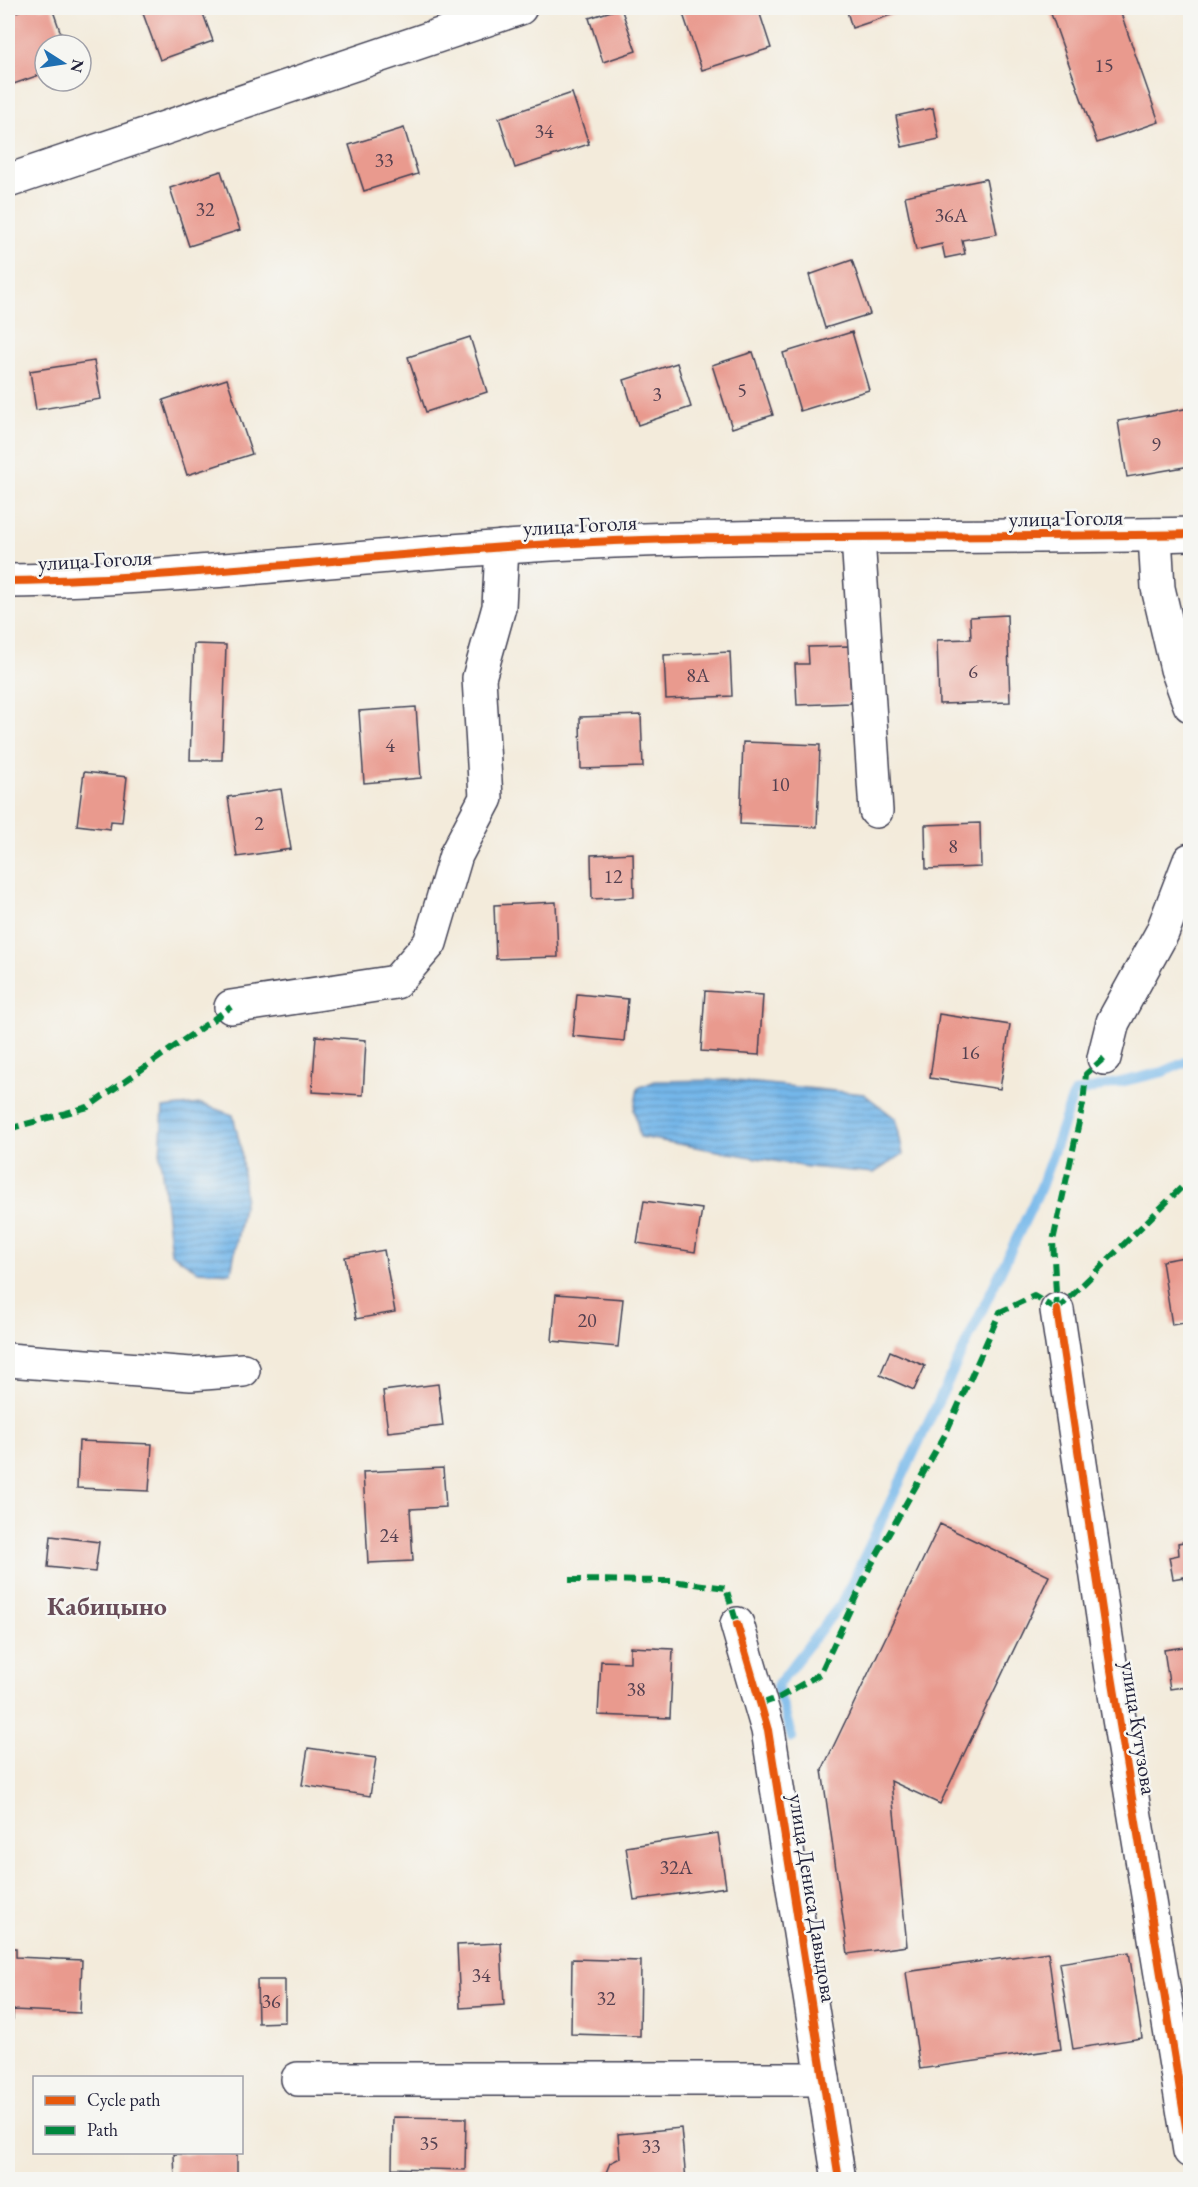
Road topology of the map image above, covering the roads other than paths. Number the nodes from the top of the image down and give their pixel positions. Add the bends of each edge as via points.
1 (520, 8) edge
2 (8, 181) edge
3 (1191, 534) edge
4 (1155, 535) junction
5 (858, 538) junction
6 (502, 547) junction
7 (8, 581) edge
8 (1191, 705) edge
9 (876, 811) dead end
10 (1191, 860) edge
11 (231, 1007) dead end
12 (1104, 1058) dead end
13 (1057, 1310) dead end
14 (8, 1360) edge
15 (243, 1370) dead end
16 (737, 1624) dead end
17 (298, 2079) dead end
18 (823, 2079) junction
19 (1191, 2151) edge
20 (839, 2180) edge

1 - 2 street
3 - 4 street, улица Гоголя
4 - 5 street, улица Гоголя
4 - 8 street via 1158,588 1177,669
5 - 6 street, улица Гоголя via 776,536
5 - 9 street
6 - 7 street, улица Гоголя via 245,570
6 - 11 street via 500,607 479,678 486,798 456,855 430,943 396,982
10 - 12 street via 1162,933 1113,1022
13 - 19 street, улица Кутузова via 1111,1670
14 - 15 street via 191,1374
16 - 18 street, улица Дениса Давыдова via 768,1730
17 - 18 street
18 - 20 street, улица Дениса Давыдова

